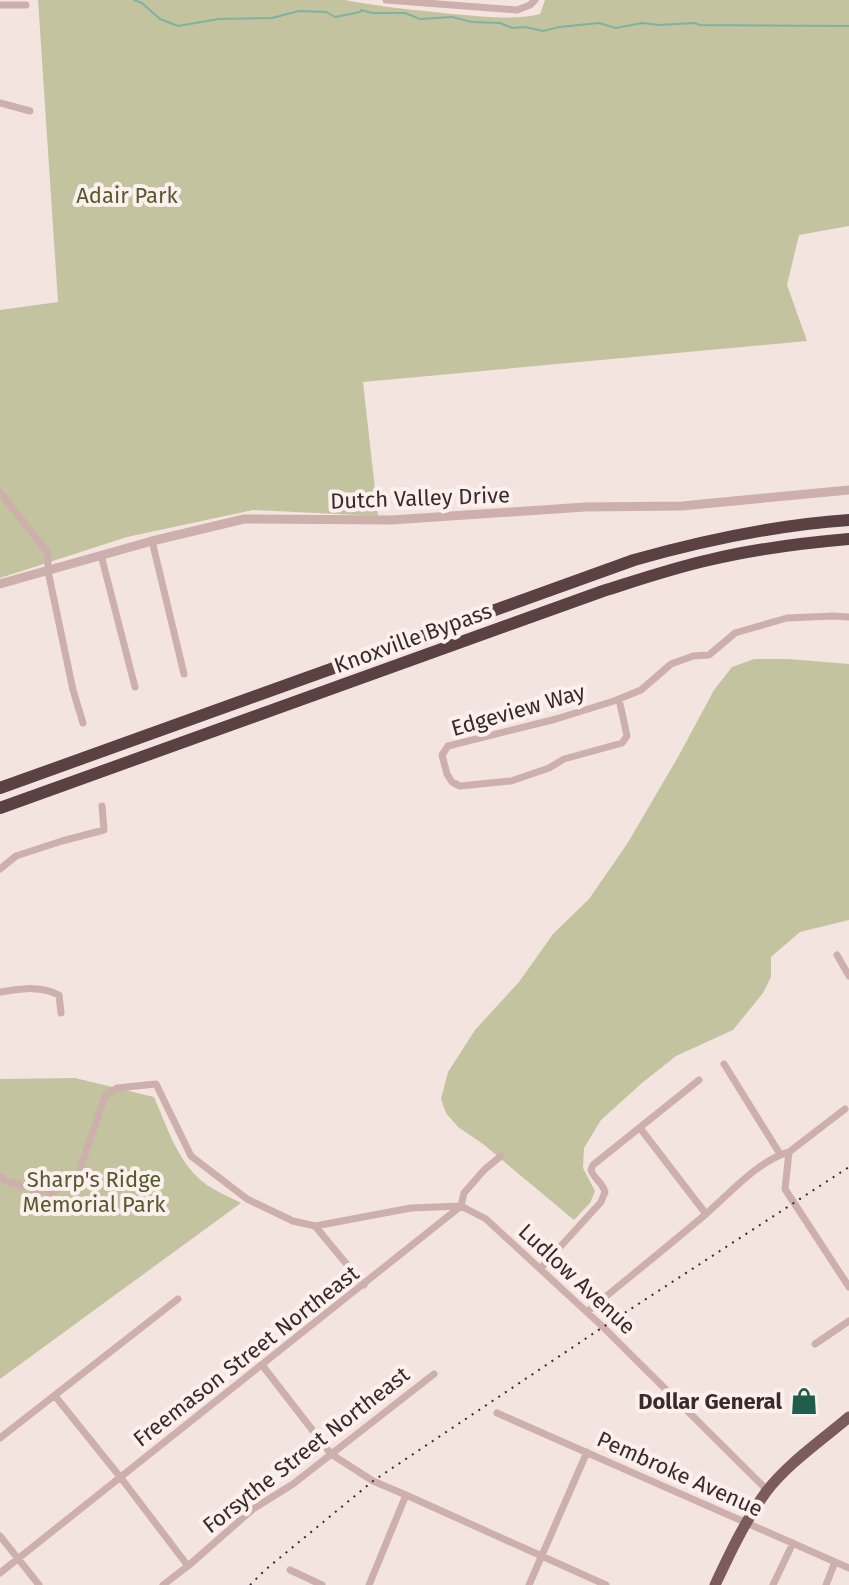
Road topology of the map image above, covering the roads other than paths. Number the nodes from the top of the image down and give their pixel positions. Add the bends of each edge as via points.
1 (386, 0) edge
2 (535, 0) edge
3 (0, 5) edge
4 (26, 5) dead end
5 (0, 103) edge
6 (30, 111) dead end
7 (849, 490) edge
8 (0, 492) edge
9 (849, 512) edge
10 (849, 520) edge
11 (849, 539) edge
12 (152, 541) junction
13 (655, 554) junction
14 (101, 555) junction
15 (48, 571) junction
16 (0, 584) edge
17 (849, 617) edge
18 (184, 674) dead end
19 (135, 687) dead end
20 (619, 699) junction
21 (83, 723) dead end
22 (0, 788) edge
23 (102, 806) dead end
24 (0, 808) edge
25 (0, 869) edge
26 (837, 955) dead end
27 (849, 976) edge
28 (0, 992) edge
29 (61, 1013) dead end
30 (724, 1064) dead end
31 (699, 1080) dead end
32 (845, 1109) dead end
33 (640, 1128) junction
34 (789, 1152) junction
35 (780, 1154) junction
36 (501, 1156) dead end
37 (0, 1177) edge
38 (461, 1206) junction
39 (706, 1214) junction
40 (315, 1226) junction
41 (540, 1269) junction
42 (848, 1283) edge
43 (364, 1285) junction
44 (178, 1299) dead end
45 (587, 1312) junction
46 (849, 1321) edge
47 (815, 1344) dead end
48 (262, 1365) junction
49 (434, 1374) dead end
50 (55, 1396) junction
51 (497, 1413) dead end
52 (849, 1417) edge
53 (0, 1438) edge
54 (587, 1452) junction
55 (331, 1454) junction
56 (121, 1478) junction
57 (767, 1490) junction
58 (406, 1495) junction
59 (746, 1523) junction
60 (0, 1536) edge
61 (793, 1543) junction
62 (542, 1556) junction
63 (18, 1559) junction
64 (835, 1562) junction
65 (188, 1566) junction
66 (849, 1568) edge
67 (290, 1570) dead end
68 (0, 1573) edge
69 (39, 1585) edge
70 (163, 1585) edge
71 (322, 1585) edge
72 (369, 1585) edge
73 (529, 1585) edge
74 (606, 1585) edge
75 (715, 1585) edge
76 (773, 1585) edge
77 (826, 1585) edge

1 - 2 street via 517,10
3 - 4 street
5 - 6 street
7 - 12 street, Dutch Valley Drive via 682,506 391,520 244,519
8 - 15 street via 48,553
9 - 13 highway via 731,527 686,537
10 - 13 highway, Knoxville Bypass via 740,533
11 - 24 highway, Knoxville Bypass via 746,552 647,577
12 - 14 street, Dutch Valley Drive
12 - 18 street
13 - 22 highway, Knoxville Bypass
14 - 15 street, Dutch Valley Drive
14 - 19 street
15 - 16 street, Dutch Valley Drive
15 - 21 street
17 - 20 street, Edgeview Way via 787,618 735,633 709,655 671,664 641,690
20 - 20 street, Edgeview Way via 627,736 622,743 511,781 460,786 447,774 442,755 448,746
23 - 25 street via 104,830 16,856
26 - 27 street
28 - 29 street via 48,989 59,995
30 - 35 street
31 - 33 street
32 - 34 street
33 - 39 street
33 - 41 street via 593,1165 593,1177 604,1186 601,1202
34 - 35 street
34 - 42 street via 785,1189
35 - 39 street
36 - 38 street, Freemason Street Northeast via 464,1193
37 - 40 street via 52,1193 78,1175 105,1096 117,1088 156,1084 191,1156 247,1199
38 - 40 street via 411,1208
38 - 41 street, Ludlow Avenue via 486,1219
38 - 43 street, Freemason Street Northeast
39 - 45 street
40 - 43 street
41 - 45 street, Ludlow Avenue
43 - 48 street, Freemason Street Northeast
44 - 50 street
45 - 57 street, Ludlow Avenue
46 - 47 street
48 - 55 street
48 - 56 street, Freemason Street Northeast
49 - 55 street, Forsythe Street Northeast
50 - 53 street
50 - 56 street
51 - 54 street, Pembroke Avenue
52 - 57 main road
54 - 59 street, Pembroke Avenue
54 - 62 street
55 - 58 street
55 - 65 street, Forsythe Street Northeast via 253,1509
56 - 63 street, Freemason Street Northeast
56 - 65 street
57 - 59 main road
58 - 62 street
58 - 72 street
59 - 61 street, Pembroke Avenue
59 - 75 main road
60 - 63 street
61 - 64 street, Pembroke Avenue
61 - 76 street
62 - 73 street
62 - 74 street
63 - 68 street, Freemason Street Northeast
63 - 69 street
64 - 66 street, Pembroke Avenue
64 - 77 street
65 - 70 street, Forsythe Street Northeast
67 - 71 street

